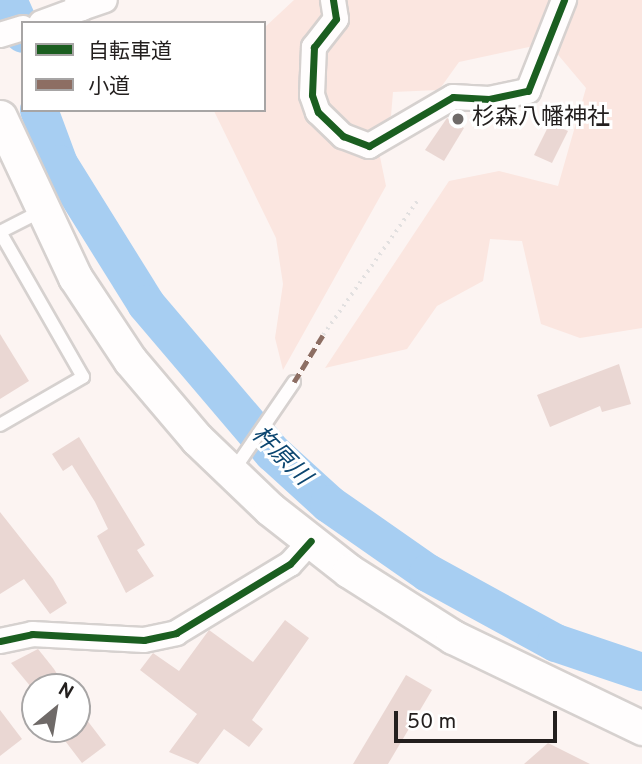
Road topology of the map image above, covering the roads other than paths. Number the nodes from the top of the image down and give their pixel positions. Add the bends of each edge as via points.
1 (333, 0) edge
2 (564, 0) edge
3 (88, 3) edge
4 (47, 21) edge
5 (0, 117) edge
6 (41, 211) junction
7 (0, 232) edge
8 (294, 382) dead end
9 (0, 425) edge
10 (232, 472) junction
11 (311, 541) junction
12 (0, 641) edge
13 (642, 728) edge

1 - 2 street via 336,19 314,47 312,95 318,112 343,136 369,146 453,97 489,99 528,91
3 - 4 street
5 - 6 main road
6 - 7 lane
6 - 10 main road via 130,360
7 - 9 lane via 83,377
8 - 10 lane
10 - 11 main road
11 - 12 street via 290,564 176,633 144,640 33,634
11 - 13 main road via 453,637

